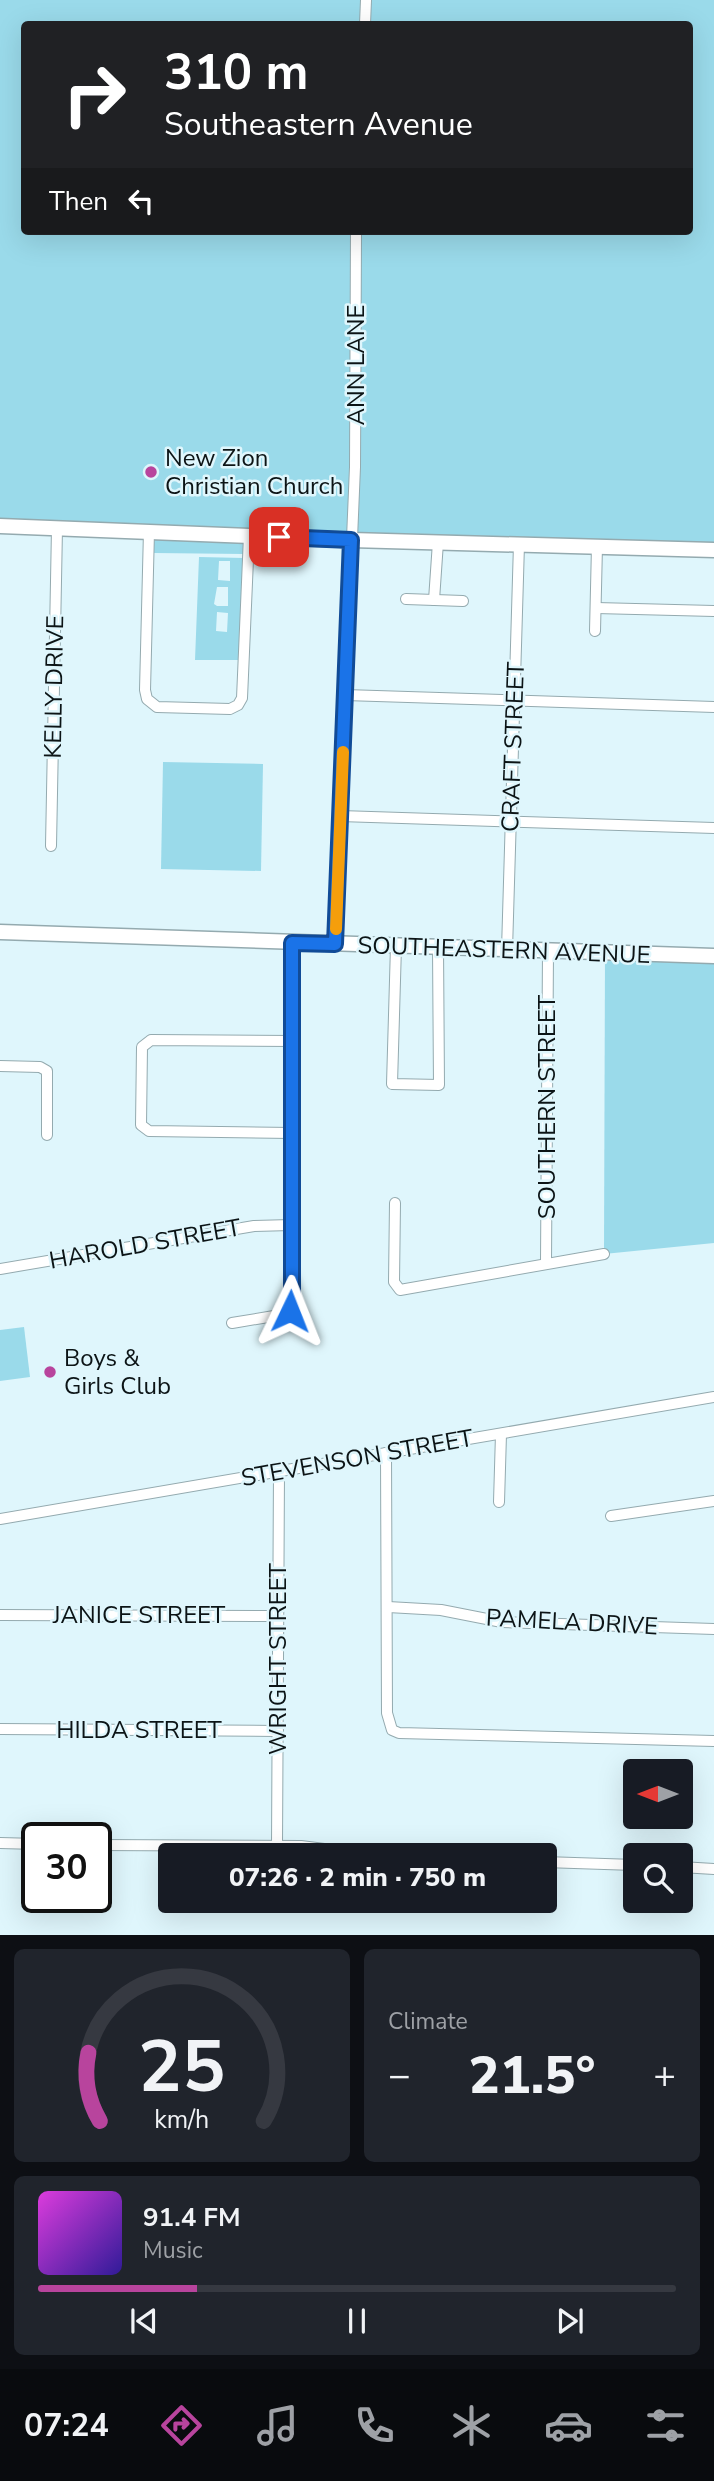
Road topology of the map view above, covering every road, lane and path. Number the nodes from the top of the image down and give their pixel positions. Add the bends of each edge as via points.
1 (366, 0) edge
2 (365, 21) edge
3 (356, 235) edge
4 (0, 526) edge
5 (57, 528) junction
6 (149, 531) junction
7 (249, 536) junction
8 (351, 540) junction
9 (438, 542) junction
10 (519, 544) junction
11 (597, 547) junction
12 (714, 550) edge
13 (406, 599) dead end
14 (434, 600) junction
15 (463, 601) dead end
16 (596, 607) junction
17 (714, 611) edge
18 (595, 632) dead end
19 (345, 695) junction
20 (514, 700) junction
21 (714, 706) edge
22 (340, 816) junction
23 (511, 821) junction
24 (714, 828) edge
25 (51, 846) dead end
26 (0, 932) edge
27 (292, 943) junction
28 (335, 944) junction
29 (396, 946) junction
30 (438, 947) junction
31 (507, 950) junction
32 (548, 951) junction
33 (714, 956) edge
34 (293, 1041) junction
35 (0, 1066) edge
36 (292, 1133) junction
37 (47, 1136) dead end
38 (395, 1203) dead end
39 (291, 1225) junction
40 (604, 1254) dead end
41 (546, 1263) junction
42 (0, 1269) edge
43 (232, 1323) dead end
44 (714, 1398) edge
45 (501, 1434) junction
46 (386, 1453) junction
47 (279, 1471) junction
48 (714, 1501) edge
49 (499, 1502) dead end
50 (611, 1516) dead end
51 (0, 1519) edge
52 (388, 1608) junction
53 (0, 1615) edge
54 (278, 1616) junction
55 (714, 1629) edge
56 (0, 1729) edge
57 (278, 1731) junction
58 (714, 1741) edge
59 (0, 1843) edge
60 (277, 1843) edge
61 (21, 1844) edge
62 (112, 1845) edge
63 (158, 1845) edge
64 (557, 1863) edge
65 (623, 1865) edge
66 (693, 1867) edge
67 (714, 1868) edge

1 - 2 street
3 - 8 street, ANN LANE
4 - 5 main road
5 - 6 main road
5 - 25 street, KELLY DRIVE
6 - 7 main road
6 - 7 street via 145,690 147,699 157,707 230,709 242,700
7 - 8 main road
8 - 9 main road
8 - 19 street, ANN LANE
9 - 10 main road
9 - 14 street
10 - 11 main road
10 - 20 street, CRAFT STREET
11 - 12 main road
11 - 16 street
13 - 14 street
14 - 15 street
16 - 17 street
16 - 18 street
19 - 20 street
19 - 22 street, ANN LANE
20 - 21 street
20 - 23 street, CRAFT STREET
22 - 23 street
22 - 28 street, ANN LANE
23 - 24 street
23 - 31 street, CRAFT STREET
26 - 27 main road, SOUTHEASTERN AVENUE
27 - 28 main road, SOUTHEASTERN AVENUE
27 - 34 street
28 - 29 main road, SOUTHEASTERN AVENUE
29 - 30 main road, SOUTHEASTERN AVENUE
29 - 30 street via 392,1084 439,1085
30 - 31 main road, SOUTHEASTERN AVENUE
31 - 32 main road, SOUTHEASTERN AVENUE
32 - 33 main road, SOUTHEASTERN AVENUE
32 - 41 street, SOUTHERN STREET
34 - 36 street
34 - 36 street via 151,1040 142,1047 141,1125 149,1131
35 - 37 street via 44,1068 49,1076
36 - 39 street
38 - 41 street via 394,1277 400,1290
39 - 42 street, HAROLD STREET via 254,1226
39 - 43 street via 290,1311
40 - 41 street
44 - 45 street, STEVENSON STREET
45 - 46 street, STEVENSON STREET
45 - 49 street
46 - 47 street, STEVENSON STREET
46 - 52 street
47 - 51 street, STEVENSON STREET
47 - 54 street, WRIGHT STREET
48 - 50 street
52 - 55 street, PAMELA DRIVE via 441,1610 502,1622
52 - 58 street via 387,1713 395,1732
53 - 54 street, JANICE STREET
54 - 57 street, WRIGHT STREET
56 - 57 street, HILDA STREET
57 - 60 street, WRIGHT STREET
59 - 61 street
62 - 63 street
64 - 65 street
66 - 67 street

